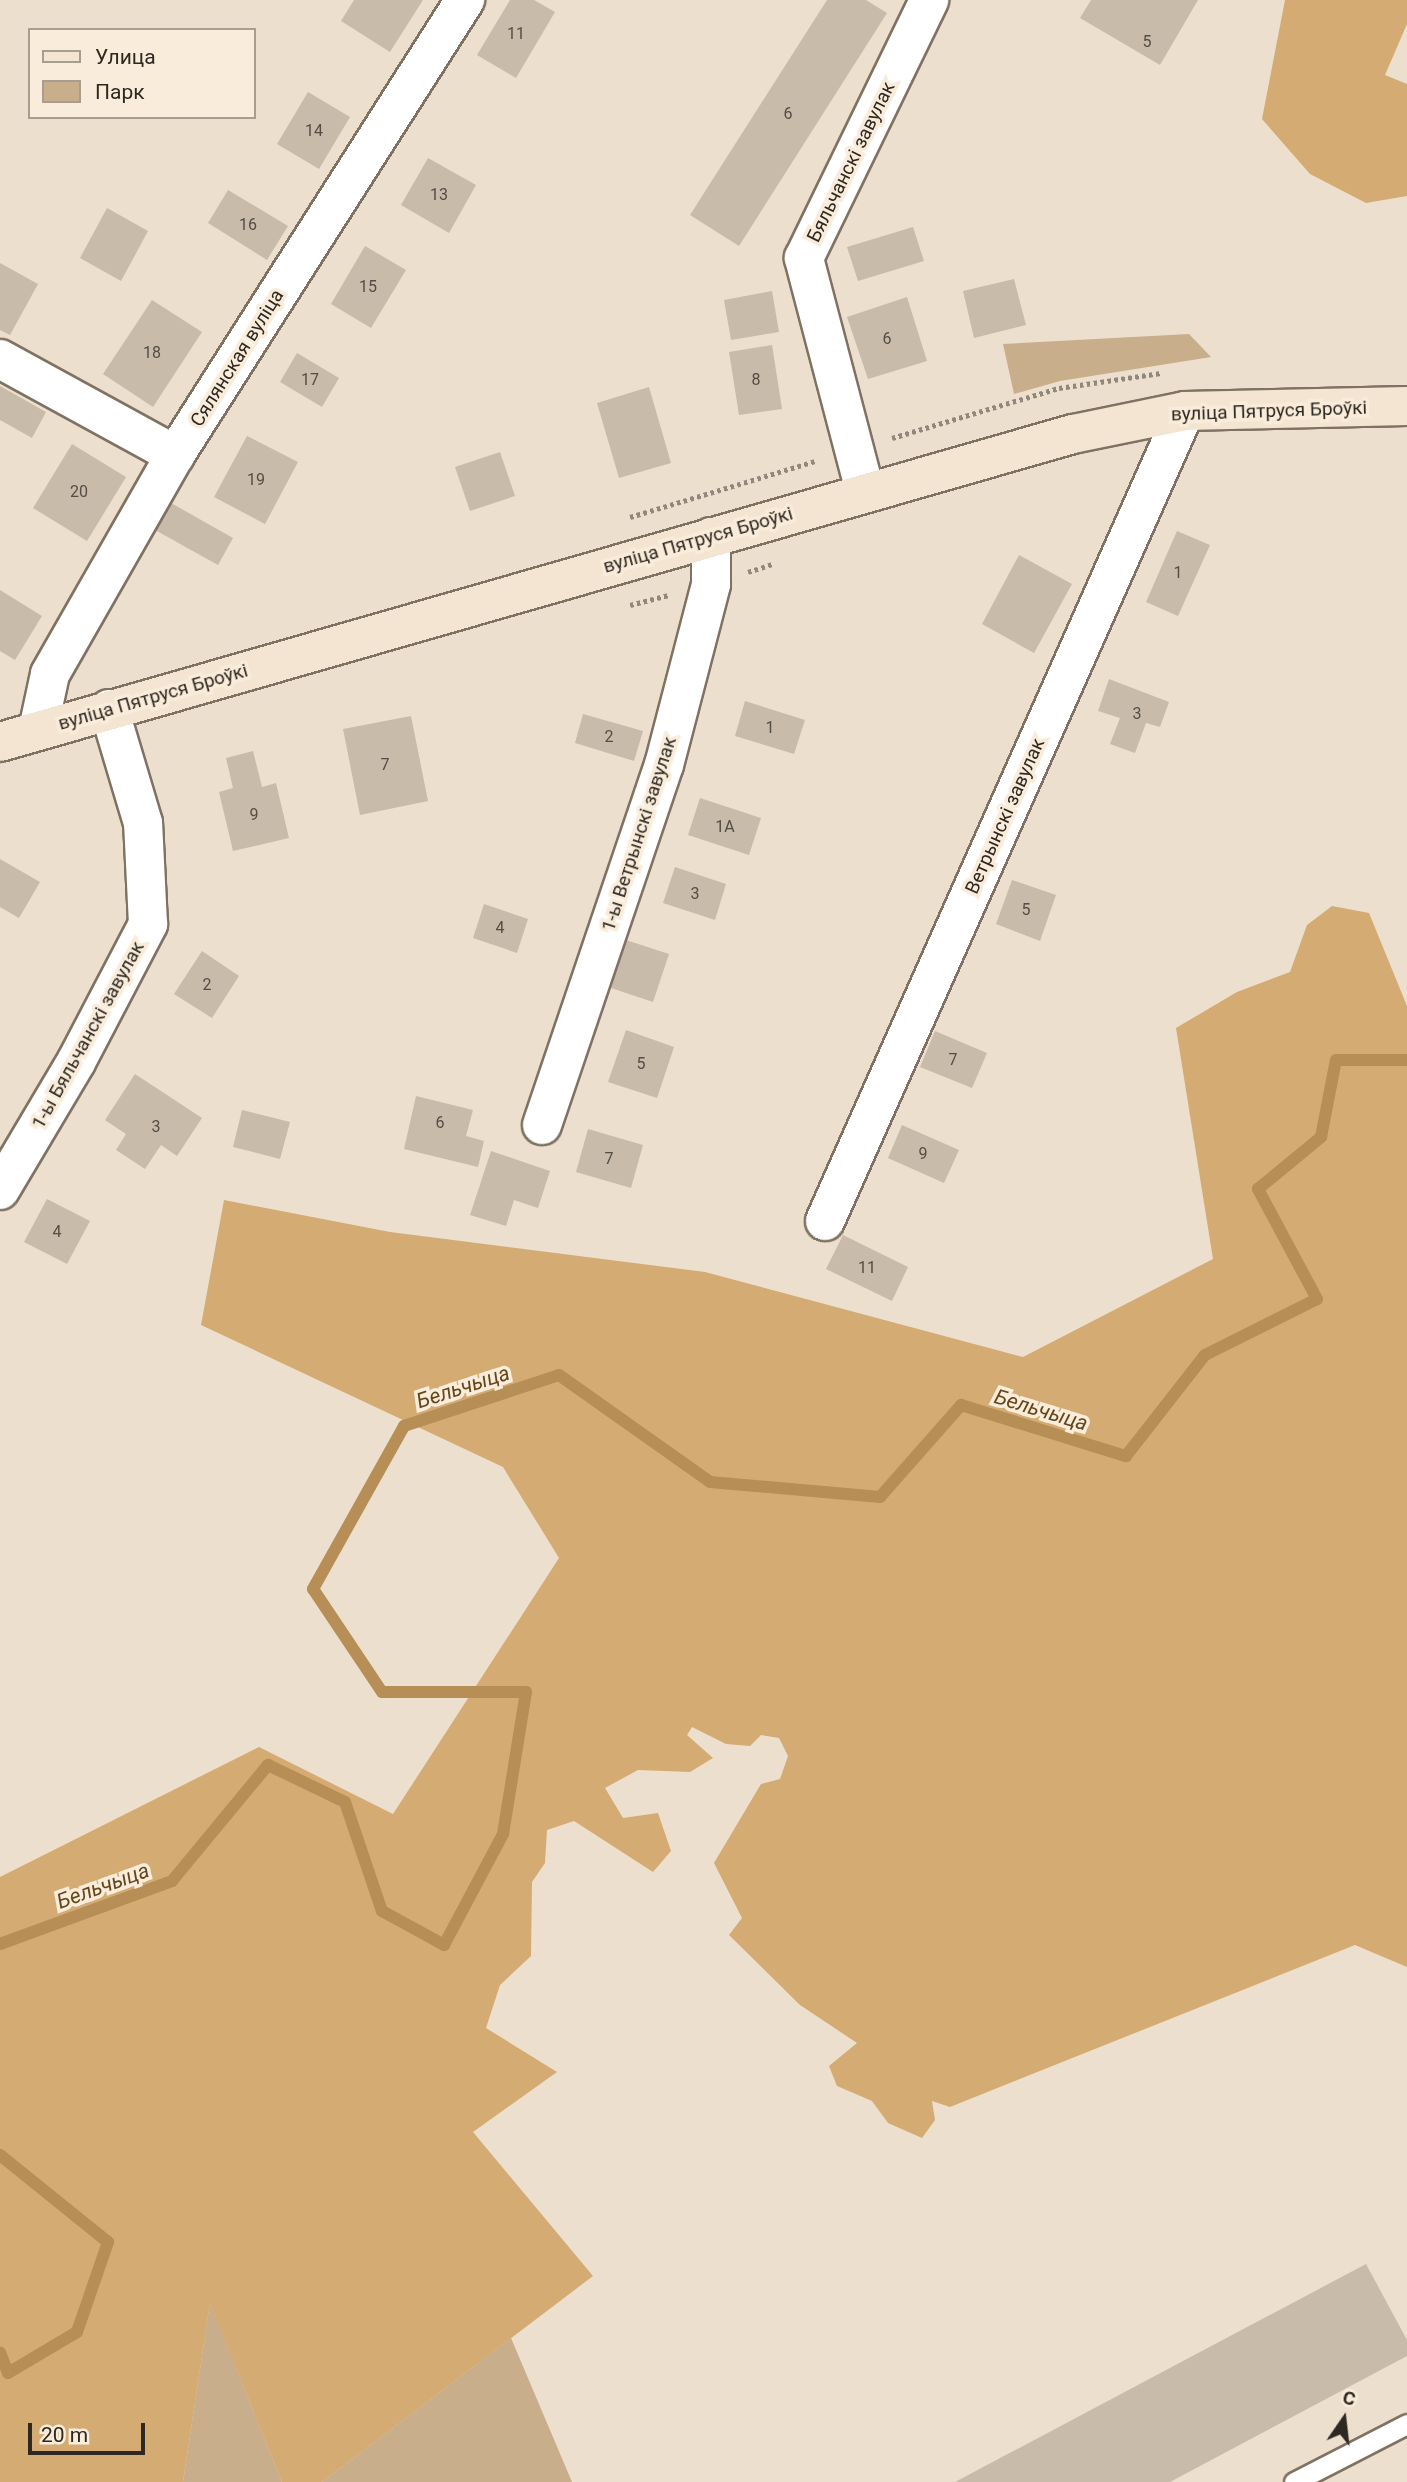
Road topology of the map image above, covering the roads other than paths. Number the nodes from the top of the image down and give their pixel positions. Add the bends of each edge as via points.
1 (465, 0) edge
2 (929, 0) edge
3 (0, 359) edge
4 (1407, 406) edge
5 (1185, 411) junction
6 (176, 455) junction
7 (865, 492) junction
8 (711, 537) junction
9 (109, 709) junction
10 (38, 730) junction
11 (0, 741) edge
12 (542, 1125) dead end
13 (0, 1191) edge
14 (825, 1221) dead end
15 (1407, 2424) edge
16 (1294, 2482) edge

1 - 6 street, Сялянская вуліца
2 - 7 street, Бяльчанскі завулак via 804,258
3 - 6 street
4 - 5 main road, вуліца Пятруся Броўкі
5 - 7 main road, вуліца Пятруся Броўкі via 1073,434
5 - 14 street, Ветрынскі завулак
6 - 10 street, Сялянская вуліца via 50,674
7 - 8 main road, вуліца Пятруся Броўкі
8 - 9 main road, вуліца Пятруся Броўкі
8 - 12 street, 1-ы Ветрынскі завулак via 711,584 664,765
9 - 10 main road, вуліца Пятруся Броўкі
9 - 13 street, 1-ы Бяльчанскі завулак via 144,823 148,924 76,1062
10 - 11 main road, вуліца Пятруся Броўкі
15 - 16 lane

